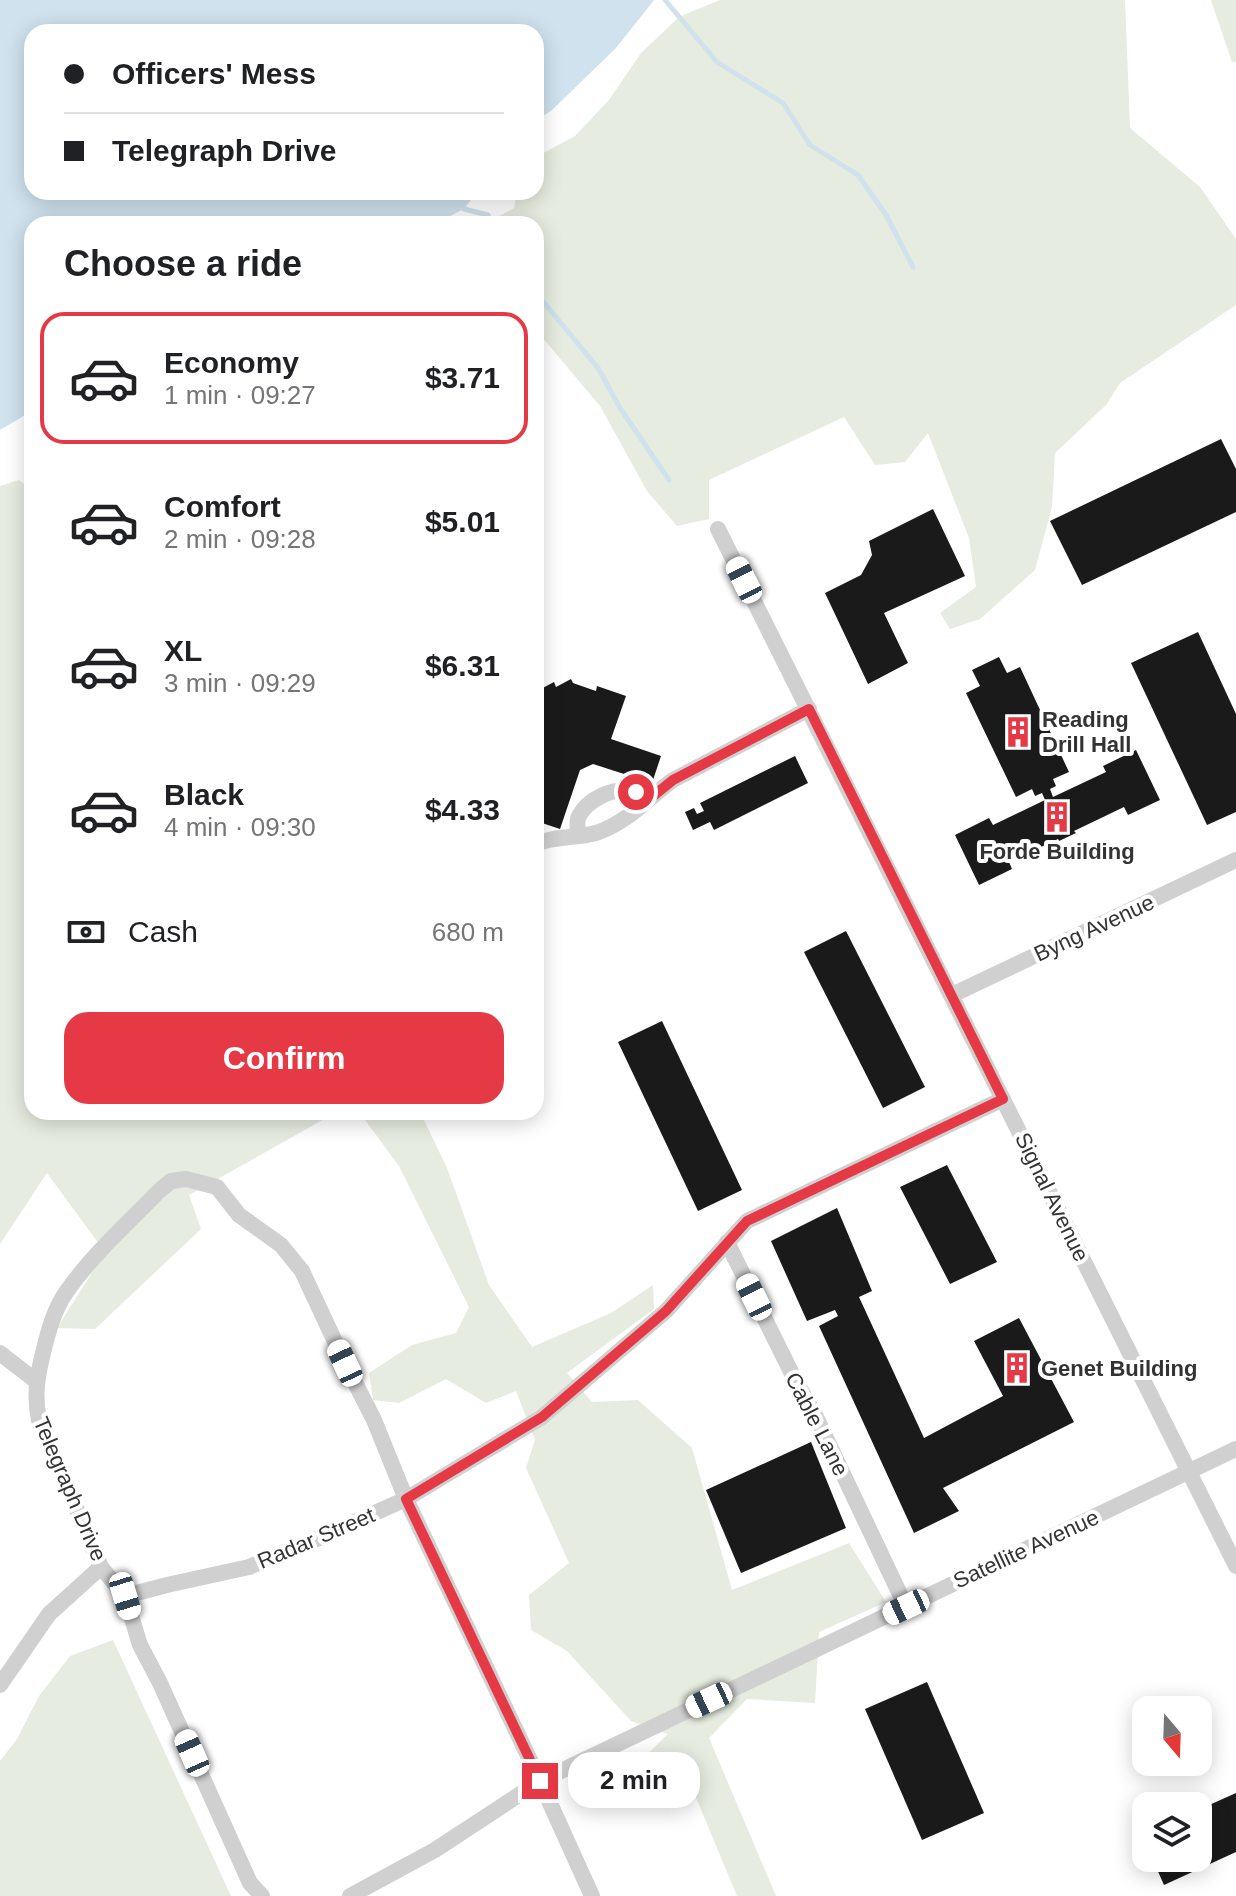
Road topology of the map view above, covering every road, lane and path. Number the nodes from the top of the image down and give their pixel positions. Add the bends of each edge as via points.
1 (718, 529) dead end
2 (809, 709) junction
3 (647, 801) junction
4 (578, 835) junction
5 (544, 842) edge
6 (1236, 860) edge
7 (952, 995) junction
8 (1003, 1099) junction
9 (727, 1242) junction
10 (0, 1353) edge
11 (36, 1381) junction
12 (1236, 1449) edge
13 (1189, 1472) junction
14 (406, 1499) junction
15 (1236, 1566) edge
16 (101, 1567) junction
17 (125, 1596) junction
18 (906, 1607) junction
19 (0, 1685) edge
20 (540, 1781) junction
21 (262, 1896) edge
22 (350, 1896) edge
23 (592, 1896) edge

1 - 2 street, Signal Avenue
2 - 3 street via 673,780
2 - 7 street, Signal Avenue
3 - 4 street via 617,824
3 - 4 street via 627,790 606,794 580,815
4 - 5 street
6 - 7 street, Byng Avenue
7 - 8 street, Signal Avenue
8 - 9 street, Radar Street via 747,1221
8 - 13 street, Signal Avenue
9 - 14 street, Radar Street via 666,1311 542,1417
9 - 18 street, Cable Lane
10 - 11 street
11 - 14 street, Telegraph Drive via 49,1326 66,1292 90,1264 171,1181 217,1187 239,1215 281,1245 302,1271
11 - 16 street, Telegraph Drive via 39,1420
12 - 13 street, Satellite Avenue
13 - 15 street, Signal Avenue
13 - 18 street, Satellite Avenue
14 - 17 street, Radar Street via 249,1567
14 - 20 street, Telegraph Drive
16 - 17 street, Telegraph Drive
16 - 19 street via 49,1614
17 - 21 street, Telegraph Drive via 140,1645 250,1883
18 - 20 street, Satellite Avenue
20 - 22 street, Satellite Avenue via 435,1850
20 - 23 street, Telegraph Drive

